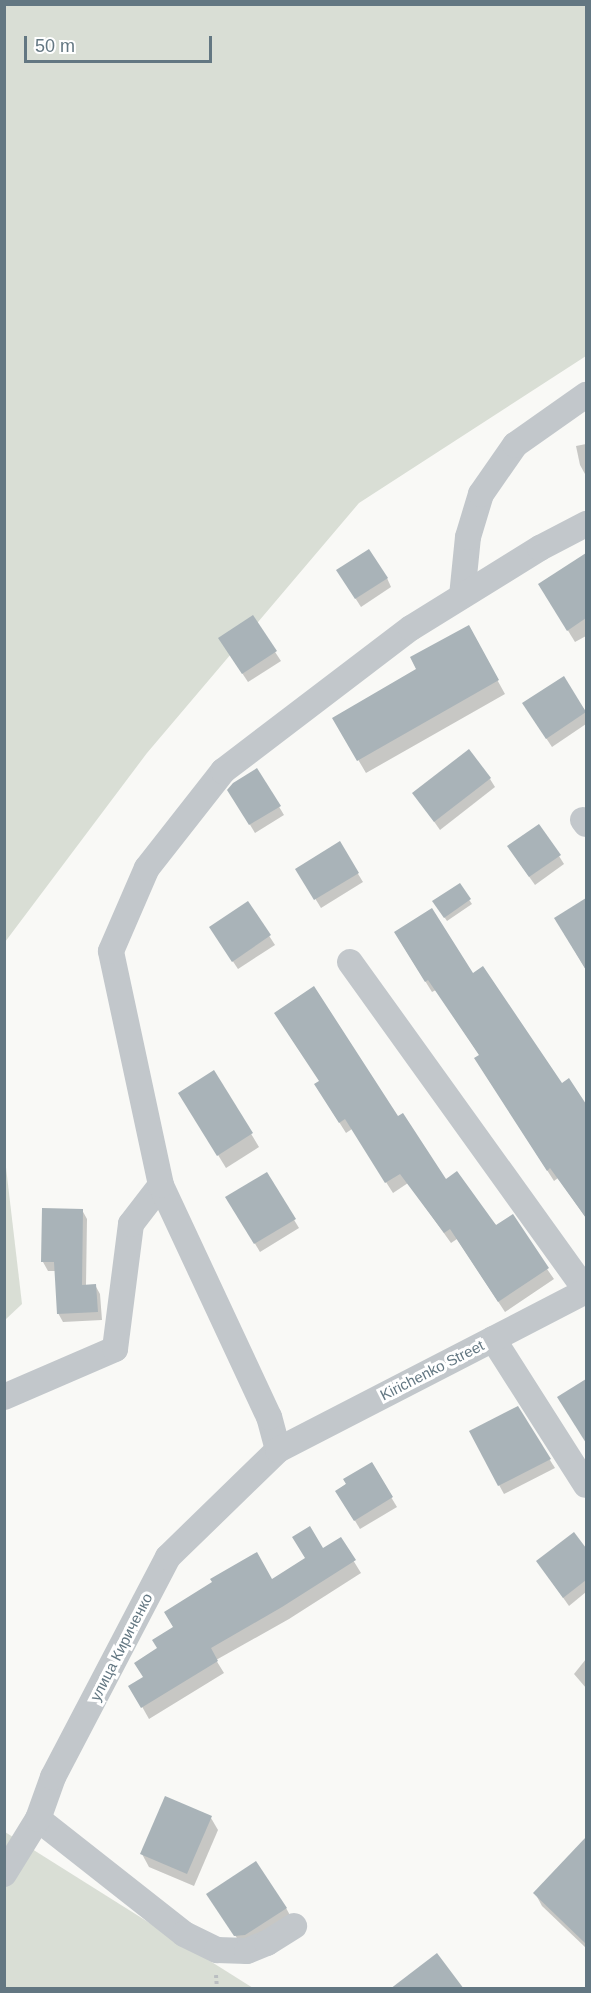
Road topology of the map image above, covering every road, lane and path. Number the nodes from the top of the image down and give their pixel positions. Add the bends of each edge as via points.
1 (586, 395) edge
2 (586, 524) edge
3 (462, 596) junction
4 (350, 962) dead end
5 (161, 1185) junction
6 (586, 1291) edge
7 (493, 1339) junction
8 (4, 1397) edge
9 (278, 1450) junction
10 (586, 1485) edge
11 (38, 1819) junction
12 (4, 1874) edge
13 (294, 1926) dead end

1 - 3 street via 515,445 481,494 468,537
2 - 3 street
3 - 5 street via 411,628 223,771 147,868 111,951
4 - 6 street
5 - 8 street via 131,1224 115,1349
5 - 9 street via 269,1417
6 - 7 street, Kirichenko Street
7 - 9 street, Kirichenko Street
7 - 10 street
9 - 11 street, улица Кириченко via 168,1557 53,1777
11 - 12 street, улица Кириченко
11 - 13 street via 184,1934 218,1950 247,1951

